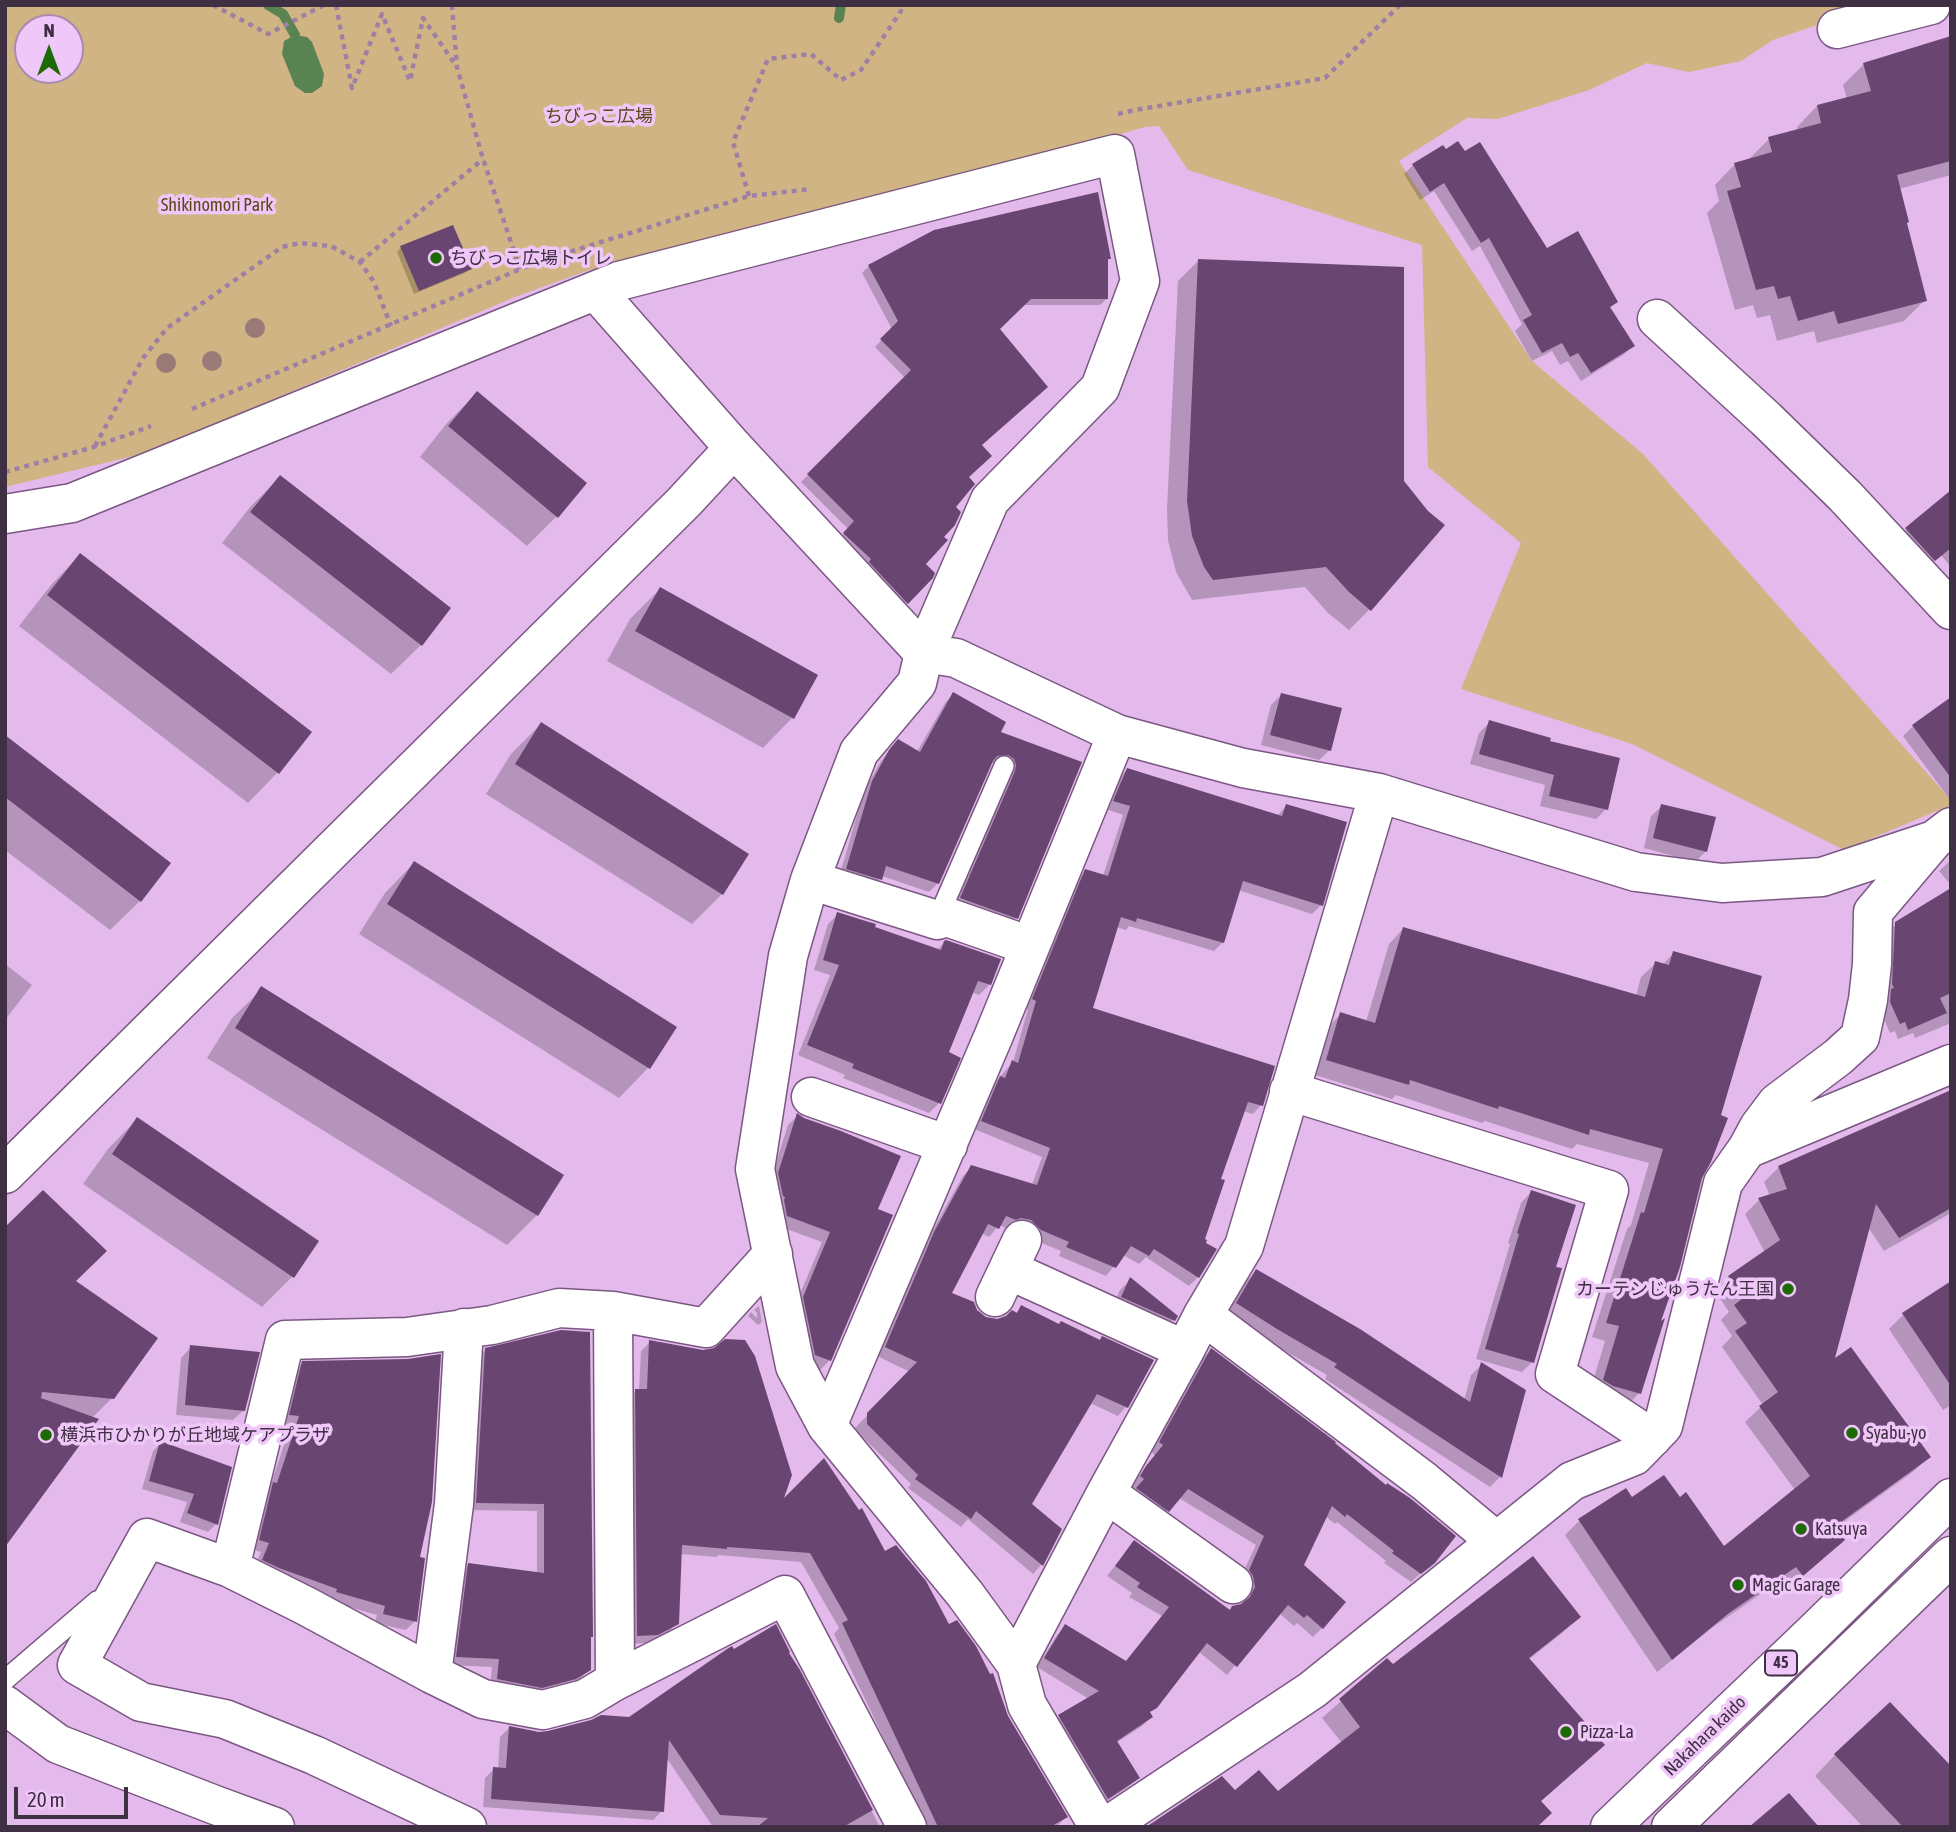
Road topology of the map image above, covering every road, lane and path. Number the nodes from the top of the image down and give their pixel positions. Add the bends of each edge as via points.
1 (213, 5) edge
2 (324, 5) edge
3 (336, 5) edge
4 (452, 5) edge
5 (900, 5) edge
6 (1931, 5) edge
7 (1837, 30) dead end
8 (457, 66) junction
9 (483, 159) junction
10 (749, 196) dead end
11 (360, 262) junction
12 (596, 290) junction
13 (1657, 319) dead end
14 (391, 326) junction
15 (186, 412) dead end
16 (161, 422) dead end
17 (94, 447) junction
18 (734, 448) junction
19 (5, 472) edge
20 (5, 514) edge
21 (1951, 610) edge
22 (924, 653) junction
23 (1117, 734) junction
24 (1004, 766) dead end
25 (1379, 793) junction
26 (1942, 833) edge
27 (810, 880) junction
28 (937, 920) junction
29 (1030, 946) junction
30 (1951, 1064) edge
31 (1289, 1091) junction
32 (811, 1097) dead end
33 (948, 1144) junction
34 (1747, 1149) junction
35 (5, 1174) edge
36 (773, 1254) junction
37 (1009, 1269) dead end
38 (613, 1311) junction
39 (1203, 1315) junction
40 (464, 1328) junction
41 (1185, 1350) junction
42 (827, 1426) junction
43 (1652, 1438) junction
44 (1106, 1493) junction
45 (1951, 1498) edge
46 (1496, 1541) junction
47 (1951, 1556) edge
48 (230, 1568) junction
49 (1233, 1584) dead end
50 (113, 1600) junction
51 (1016, 1664) junction
52 (432, 1674) junction
53 (5, 1680) edge
54 (615, 1681) junction
55 (5, 1705) edge
56 (275, 1827) edge
57 (467, 1827) edge
58 (907, 1827) edge
59 (1099, 1827) edge
60 (1106, 1827) edge
61 (1610, 1827) edge
62 (1671, 1827) edge

1 - 2 path via 268,34
3 - 8 path via 352,89 382,14 410,81 423,18
4 - 8 path
5 - 10 path via 901,11 861,70 841,80 811,54 768,59 733,142
6 - 7 street
8 - 9 path
9 - 11 path
9 - 14 path via 520,269
11 - 14 path via 374,282
11 - 17 path via 331,246 300,243 282,247 167,328 143,358
12 - 18 street
12 - 20 street via 72,503
12 - 22 street via 1115,154 1140,281 1100,388 990,500
13 - 21 street via 1825,477
14 - 15 path
16 - 17 path
17 - 19 path
18 - 22 street
18 - 35 street
22 - 23 street via 956,658
22 - 27 street via 917,683 859,752
23 - 25 street via 1243,768
23 - 29 street
24 - 28 lane
25 - 26 street via 1636,872 1722,884 1822,877
25 - 31 street
26 - 34 street via 1874,912 1868,1000 1860,1037 1777,1103
27 - 28 street
27 - 36 street via 788,956 755,1169
28 - 29 street via 947,917
29 - 33 street
30 - 34 street
31 - 39 street via 1244,1245
31 - 43 street via 1609,1190 1555,1374
32 - 33 street
33 - 42 street
34 - 43 street via 1723,1183 1663,1426
36 - 38 street via 706,1328
36 - 42 street via 795,1366
37 - 41 street
38 - 40 street via 559,1308
38 - 54 street
39 - 41 street
39 - 46 street
40 - 48 street via 407,1337 285,1340
40 - 52 street via 454,1504
41 - 44 street
42 - 51 street via 965,1594
43 - 46 street via 1634,1456 1572,1482
44 - 49 street
44 - 51 street
45 - 61 street, Nakahara kaido / 45
46 - 60 street via 1312,1690
47 - 62 street, 45
48 - 50 street via 147,1538
48 - 52 street
50 - 53 lane via 97,1601
50 - 57 street via 76,1665 141,1702 225,1719
51 - 59 street via 1027,1705
52 - 54 street via 483,1699 543,1710 584,1699
54 - 58 street via 785,1595
55 - 56 street via 58,1744

